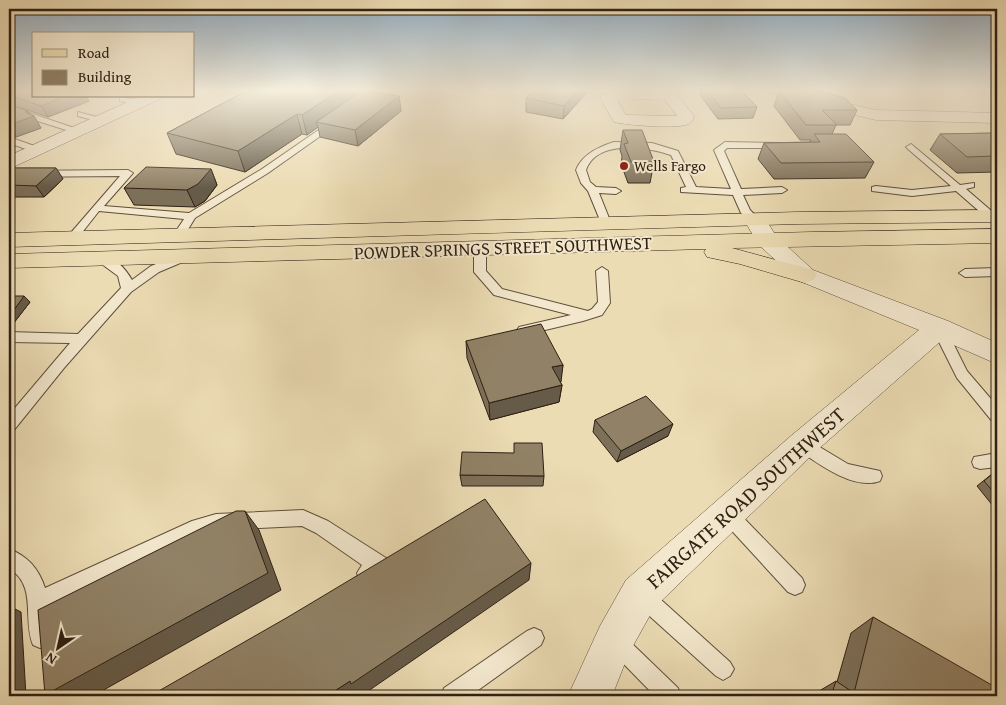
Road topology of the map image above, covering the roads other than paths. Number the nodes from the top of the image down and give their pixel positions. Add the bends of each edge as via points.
1 (51, 123) edge
2 (98, 123) edge
3 (334, 123) edge
4 (79, 132) junction
5 (9, 140) edge
6 (790, 145) edge
7 (911, 147) dead end
8 (37, 150) junction
9 (9, 163) edge
10 (9, 174) edge
11 (971, 185) dead end
12 (959, 188) junction
13 (593, 190) junction
14 (782, 190) dead end
15 (876, 190) dead end
16 (616, 191) dead end
17 (737, 192) junction
18 (96, 208) junction
19 (995, 223) edge
20 (606, 224) junction
21 (185, 225) junction
22 (761, 230) junction
23 (73, 237) junction
24 (9, 240) edge
25 (667, 243) junction
26 (480, 249) junction
27 (183, 257) junction
28 (103, 259) junction
29 (9, 261) edge
30 (602, 271) dead end
31 (997, 272) edge
32 (965, 273) dead end
33 (805, 276) junction
34 (127, 289) junction
35 (588, 315) junction
36 (938, 328) junction
37 (513, 332) edge
38 (9, 338) edge
39 (82, 339) junction
40 (997, 354) edge
41 (997, 417) edge
42 (9, 426) edge
43 (803, 444) junction
44 (997, 460) edge
45 (980, 462) dead end
46 (874, 476) dead end
47 (727, 513) junction
48 (9, 558) edge
49 (346, 585) edge
50 (795, 585) dead end
51 (640, 594) junction
52 (37, 602) junction
53 (534, 638) dead end
54 (614, 640) junction
55 (42, 659) edge
56 (723, 670) dead end
57 (452, 696) edge
58 (590, 696) edge
59 (670, 696) edge

1 - 4 lane
2 - 4 street
3 - 21 lane
4 - 8 street
5 - 8 lane
6 - 17 lane via 725,145 719,150
7 - 12 lane
8 - 9 street
10 - 18 lane via 128,173
11 - 12 lane
12 - 15 lane via 907,194
12 - 19 lane
13 - 16 lane
13 - 17 lane via 583,177 584,162 614,145 636,144 674,153 689,190
13 - 20 lane
14 - 17 lane
17 - 22 lane via 745,211
18 - 21 lane
18 - 23 lane
19 - 22 main road, POWDER SPRINGS STREET SOUTHWEST
20 - 21 main road, POWDER SPRINGS STREET SOUTHWEST
20 - 22 main road, POWDER SPRINGS STREET SOUTHWEST
21 - 23 main road, POWDER SPRINGS STREET SOUTHWEST
22 - 25 main road, POWDER SPRINGS STREET SOUTHWEST
22 - 33 street
23 - 24 main road, POWDER SPRINGS STREET SOUTHWEST
25 - 26 main road, POWDER SPRINGS STREET SOUTHWEST
25 - 33 main road via 743,257
26 - 27 main road, POWDER SPRINGS STREET SOUTHWEST
26 - 35 lane via 480,272 498,292
27 - 28 main road, POWDER SPRINGS STREET SOUTHWEST
27 - 34 lane via 155,269
28 - 29 main road, POWDER SPRINGS STREET SOUTHWEST
28 - 34 lane via 125,276
30 - 35 lane via 604,303 597,312
31 - 32 lane
33 - 36 street
34 - 39 lane
35 - 37 lane
36 - 40 street
36 - 41 lane via 962,374
36 - 43 street, FAIRGATE ROAD SOUTHWEST
38 - 39 lane
39 - 42 lane
43 - 46 lane via 842,470
43 - 47 street, FAIRGATE ROAD SOUTHWEST
44 - 45 lane
47 - 50 lane
47 - 51 street, FAIRGATE ROAD SOUTHWEST
48 - 52 lane via 29,572 36,584
49 - 52 lane via 379,565 303,518 254,519 216,522 192,529
51 - 54 street, FAIRGATE ROAD SOUTHWEST
51 - 56 lane
52 - 55 lane
53 - 57 lane
54 - 58 street, FAIRGATE ROAD SOUTHWEST
54 - 59 lane

